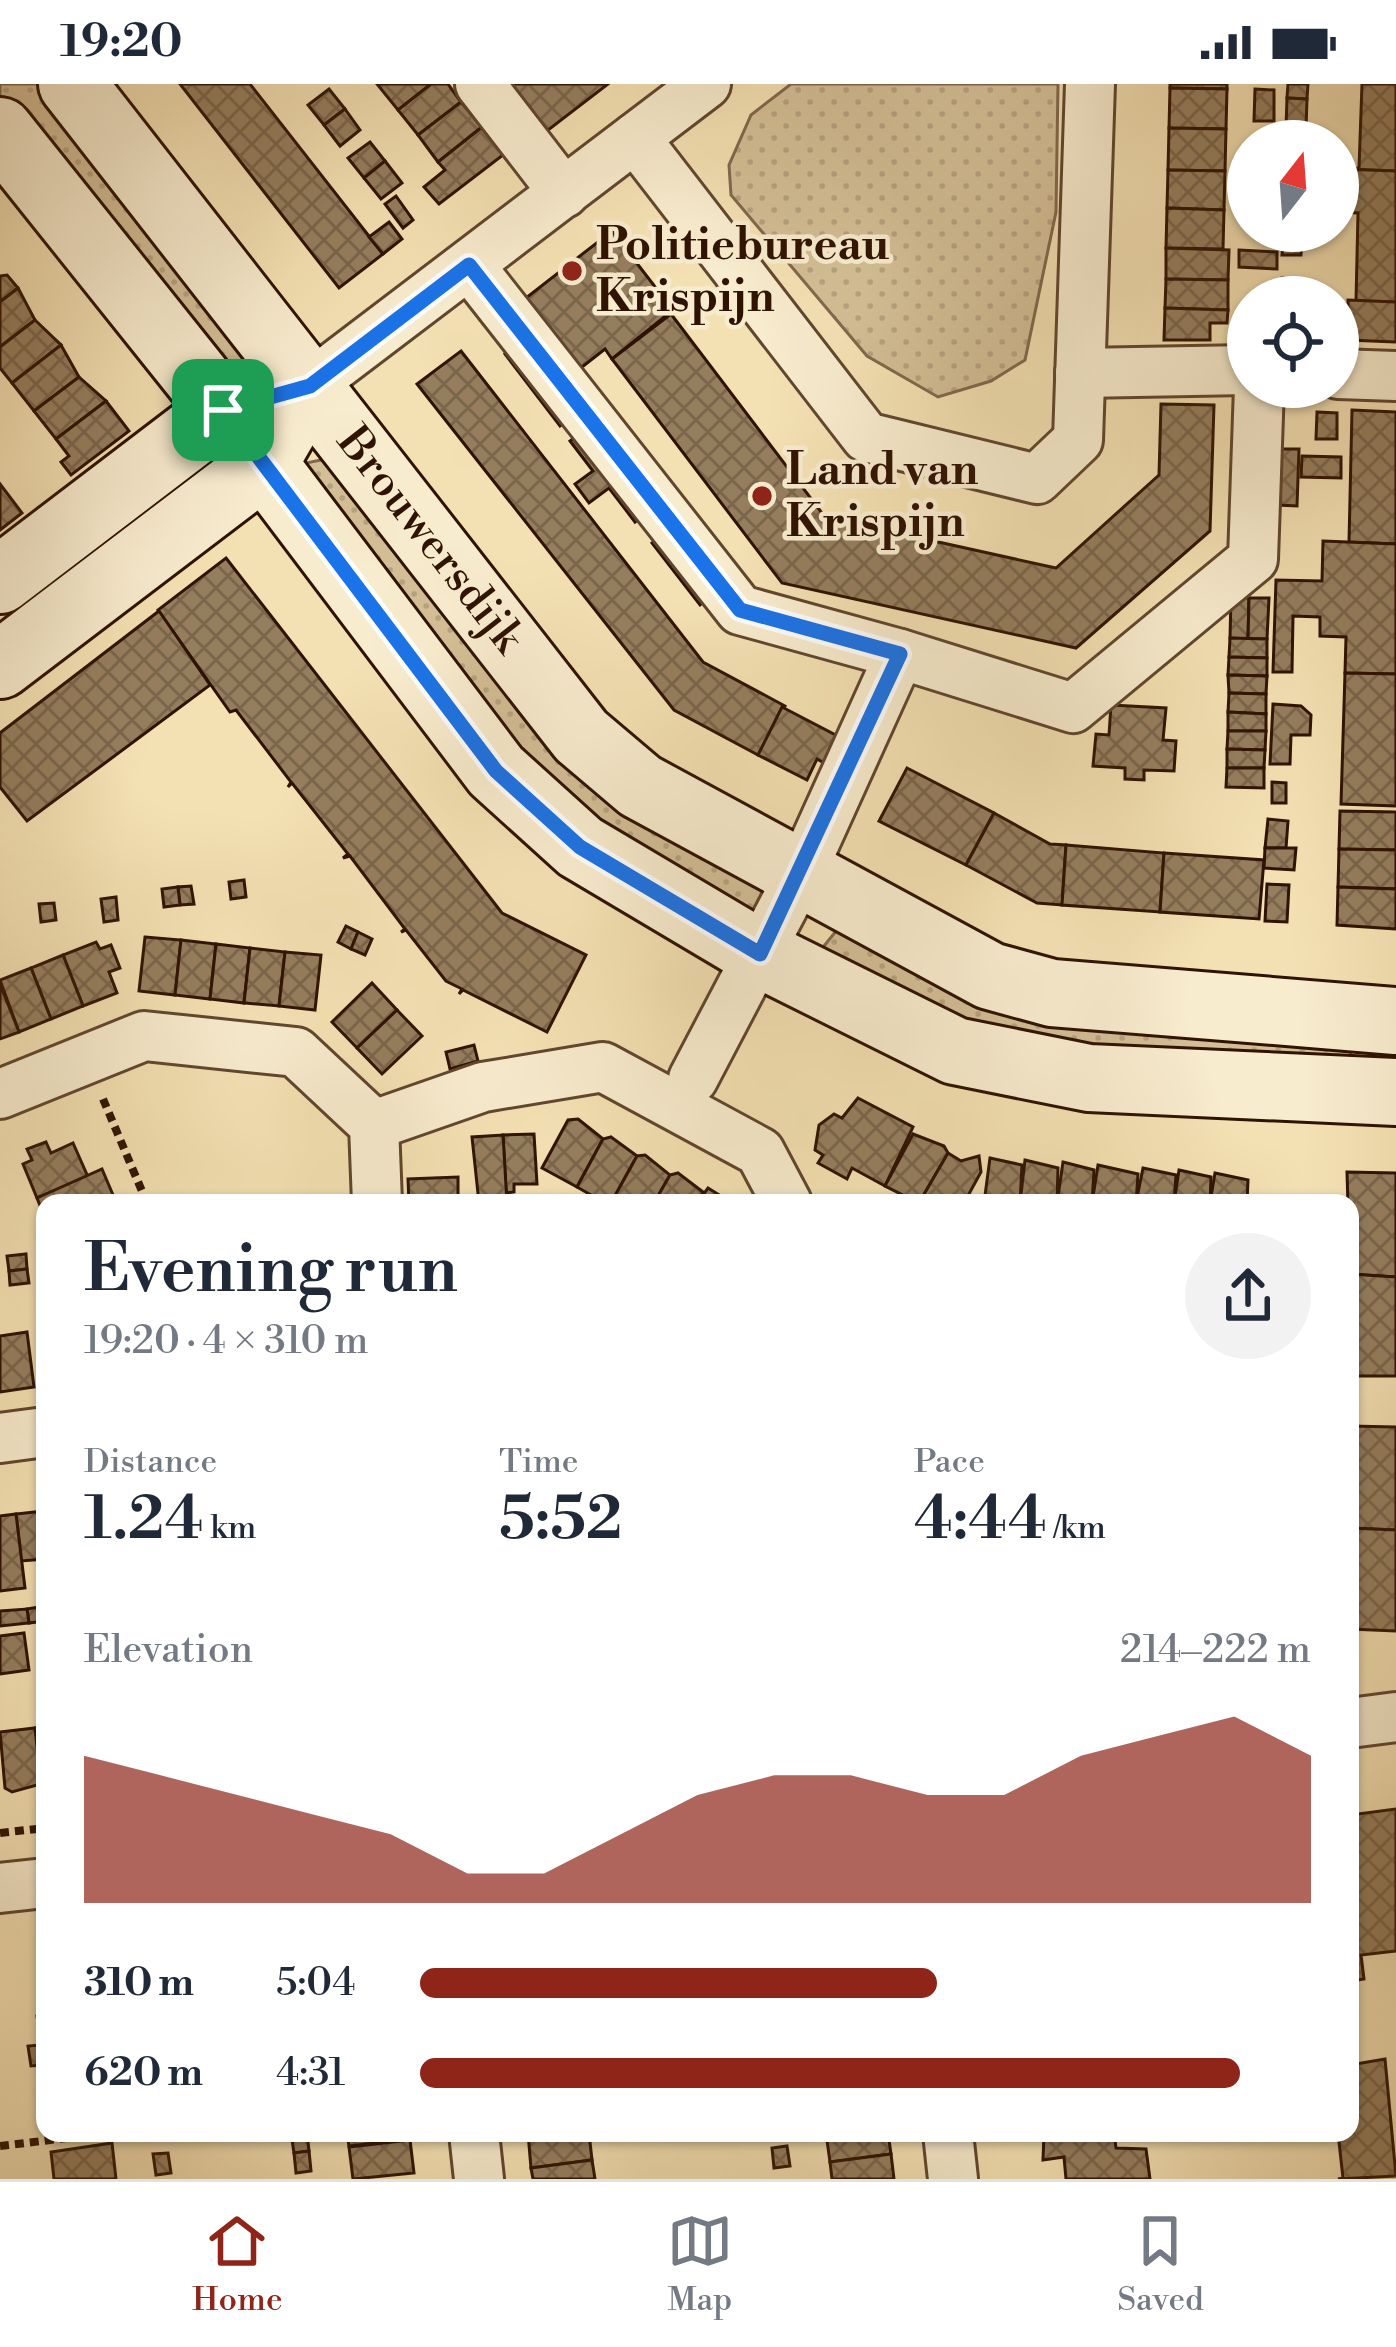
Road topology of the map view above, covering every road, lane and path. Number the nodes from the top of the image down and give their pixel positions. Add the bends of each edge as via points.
1 (72, 84) edge
2 (480, 84) edge
3 (706, 84) edge
4 (1090, 84) edge
5 (0, 131) edge
6 (635, 138) junction
7 (564, 193) junction
8 (469, 265) junction
9 (1227, 370) edge
10 (1080, 373) junction
11 (1359, 375) edge
12 (1396, 376) edge
13 (310, 386) junction
14 (1258, 408) edge
15 (223, 410) junction
16 (263, 464) junction
17 (0, 580) edge
18 (900, 654) junction
19 (0, 665) edge
20 (801, 873) junction
21 (760, 954) junction
22 (1396, 1021) edge
23 (89, 1061) junction
24 (1396, 1092) edge
25 (685, 1093) junction
26 (0, 1094) edge
27 (374, 1125) junction
28 (142, 1194) edge
29 (377, 1194) edge
30 (782, 1194) edge
31 (36, 1433) edge
32 (0, 1438) edge
33 (1396, 1718) edge
34 (1359, 1722) edge
35 (36, 1829) edge
36 (0, 1833) edge
37 (36, 1884) edge
38 (0, 1888) edge
39 (36, 2142) edge
40 (475, 2142) edge
41 (949, 2142) edge
42 (0, 2146) edge
43 (479, 2179) edge
44 (953, 2179) edge

1 - 13 street, Brouwersdijk
2 - 7 street
3 - 6 street
4 - 10 street
5 - 15 street, Brouwersdijk
6 - 7 street
6 - 10 street via 866,437 1037,479 1078,440
7 - 8 street
8 - 13 street
8 - 18 street via 740,610
9 - 10 street
11 - 12 street
13 - 15 street
13 - 16 street
13 - 20 street, Brouwersdijk via 580,736 640,786
14 - 18 street via 1253,559 1073,708
15 - 16 street, Brouwersdijk
15 - 17 street
16 - 19 street
16 - 21 street, Brouwersdijk via 496,771 580,847
18 - 20 street
20 - 21 street
20 - 22 street, Brouwersdijk via 989,976 1031,987
21 - 24 street, Brouwersdijk via 955,1051 1001,1064 1089,1078
21 - 25 street
23 - 26 street
23 - 27 street via 144,1036 296,1052
23 - 28 path
25 - 27 street via 603,1067 483,1087
25 - 30 street via 760,1152
27 - 29 street
31 - 32 street
33 - 34 street
35 - 36 path
37 - 38 street
39 - 42 path
40 - 43 street
41 - 44 street

